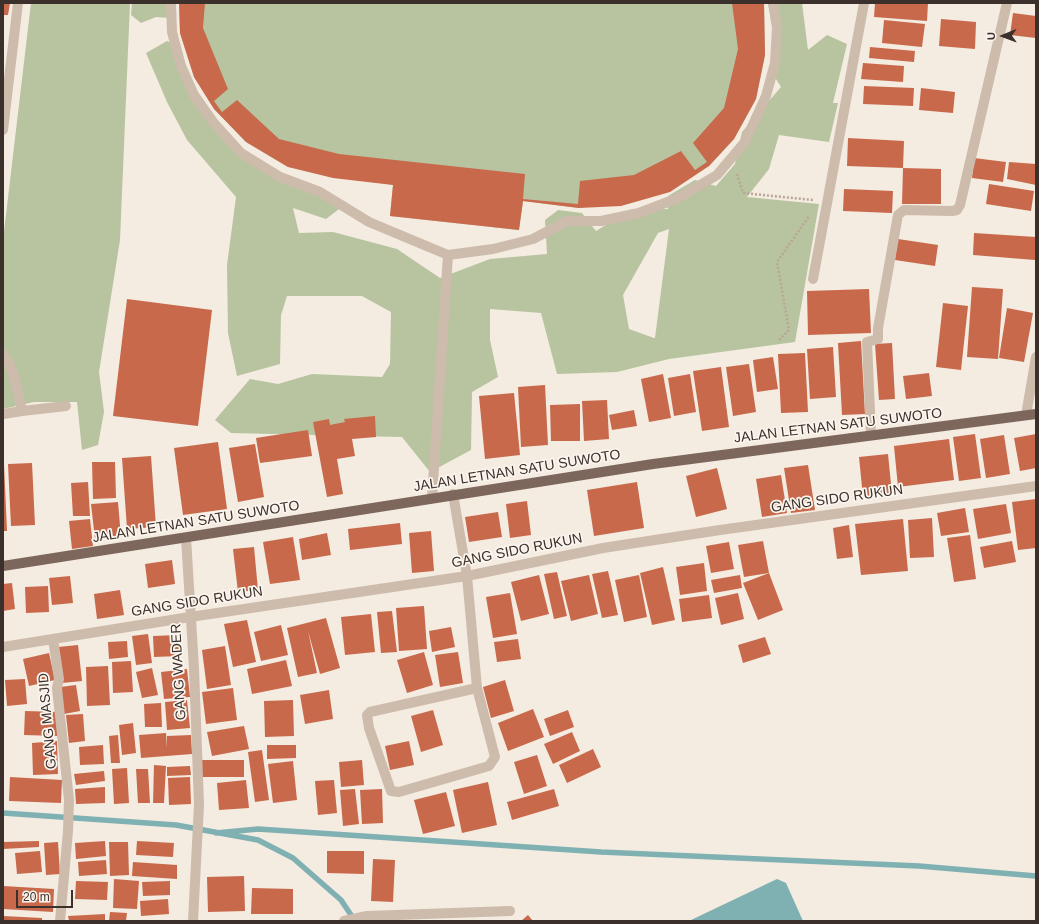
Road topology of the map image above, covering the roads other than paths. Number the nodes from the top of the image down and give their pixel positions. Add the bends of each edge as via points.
1 (18, 3) edge
2 (171, 3) edge
3 (773, 3) edge
4 (864, 3) edge
5 (1007, 3) edge
6 (3, 130) edge
7 (448, 255) junction
8 (814, 279) dead end
9 (3, 354) edge
10 (1036, 357) edge
11 (66, 406) dead end
12 (22, 411) junction
13 (3, 414) edge
14 (1031, 415) edge
15 (871, 435) junction
16 (1036, 486) edge
17 (454, 494) junction
18 (432, 498) junction
19 (186, 538) junction
20 (3, 566) edge
21 (466, 576) junction
22 (190, 617) junction
23 (53, 639) junction
24 (3, 647) edge
25 (477, 688) junction
26 (510, 911) dead end
27 (60, 921) edge
28 (193, 921) edge
29 (344, 921) edge

1 - 6 street
2 - 7 street via 172,32 181,66 194,95 241,153 280,177 320,192 369,222
3 - 7 street via 777,27 775,63 766,96 745,142 717,175 678,198 639,213 601,221 567,221 533,239 492,249
4 - 8 street
5 - 15 street via 960,205 957,210 952,211 904,210 898,215 878,339 867,342
7 - 18 street
9 - 12 street via 15,380
10 - 14 street
11 - 12 street
12 - 13 street
14 - 15 main road, JALAN LETNAN SATU SUWOTO
15 - 17 main road, JALAN LETNAN SATU SUWOTO
16 - 21 street, GANG SIDO RUKUN via 603,548
17 - 18 main road, JALAN LETNAN SATU SUWOTO
17 - 21 street
18 - 19 main road, JALAN LETNAN SATU SUWOTO
19 - 20 main road, JALAN LETNAN SATU SUWOTO
19 - 22 street, GANG WADER
21 - 22 street, GANG SIDO RUKUN
21 - 25 street
22 - 23 street, GANG SIDO RUKUN
22 - 28 street, GANG WADER via 199,806
23 - 24 street, GANG SIDO RUKUN
23 - 27 street, GANG MASJID via 59,679 57,688 69,800
25 - 25 street via 370,712 367,715 390,791 399,792 489,766 495,757
26 - 29 street via 367,916

